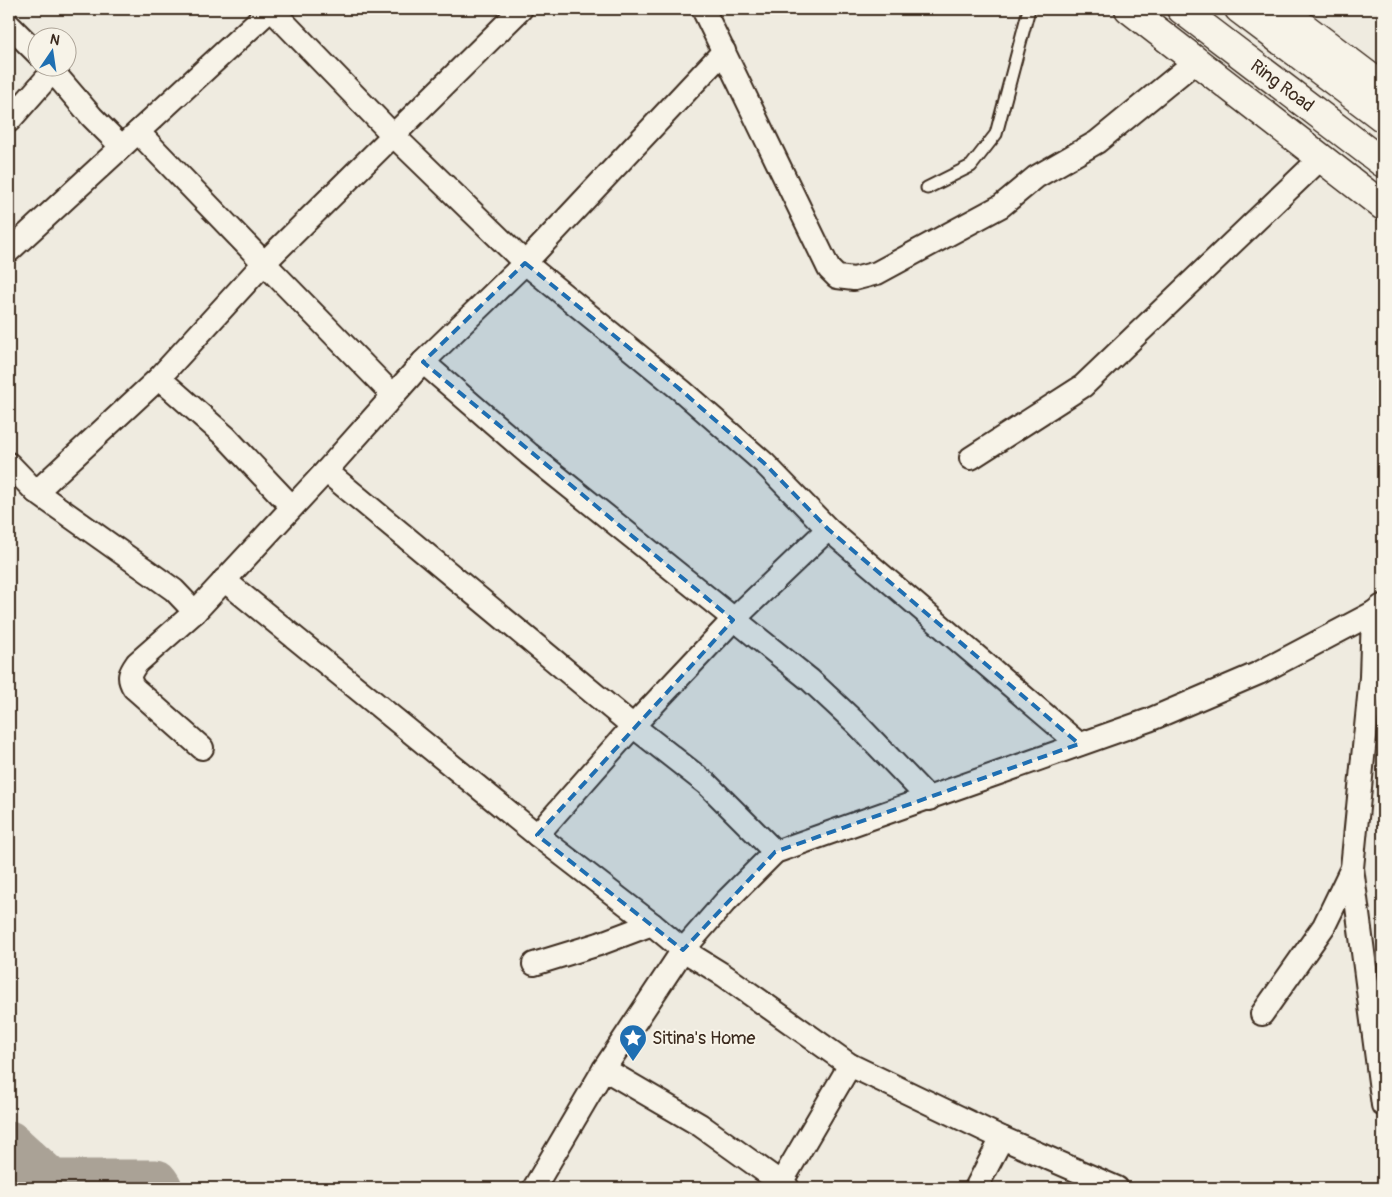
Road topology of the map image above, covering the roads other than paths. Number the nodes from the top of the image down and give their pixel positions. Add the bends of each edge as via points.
1 (15, 9) edge
2 (271, 9) edge
3 (521, 9) edge
4 (703, 9) edge
5 (1029, 9) edge
6 (1129, 9) edge
7 (1181, 9) edge
8 (1239, 9) edge
9 (1280, 9) edge
10 (9, 15) edge
11 (9, 25) edge
12 (28, 44) edge
13 (724, 51) junction
14 (1196, 60) junction
15 (45, 78) edge
16 (60, 78) edge
17 (1383, 87) edge
18 (1383, 118) edge
19 (9, 121) edge
20 (393, 135) junction
21 (130, 139) junction
22 (1321, 158) junction
23 (1383, 163) edge
24 (927, 188) dead end
25 (1383, 206) edge
26 (9, 250) edge
27 (264, 263) junction
28 (525, 263) junction
29 (422, 362) junction
30 (159, 378) junction
31 (393, 395) junction
32 (971, 458) dead end
33 (9, 464) edge
34 (326, 471) junction
35 (36, 492) junction
36 (292, 507) junction
37 (828, 529) junction
38 (224, 580) junction
39 (1378, 609) edge
40 (195, 612) junction
41 (733, 620) junction
42 (633, 726) junction
43 (1079, 744) junction
44 (202, 748) dead end
45 (929, 799) junction
46 (537, 835) junction
47 (776, 852) junction
48 (1352, 868) junction
49 (652, 924) junction
50 (683, 950) junction
51 (534, 964) dead end
52 (1262, 1014) dead end
53 (850, 1065) junction
54 (604, 1070) junction
55 (1383, 1105) edge
56 (1002, 1138) junction
57 (782, 1187) edge
58 (534, 1188) edge
59 (976, 1188) edge
60 (1117, 1188) edge

1 - 10 street
2 - 20 street
2 - 21 street
3 - 20 street
4 - 13 street
5 - 24 lane via 996,134 972,166
6 - 14 main road
7 - 23 main road, Ring Road
8 - 18 main road, Ring Road
9 - 17 main road
11 - 12 street
13 - 14 street via 829,269 837,277 854,279 877,274 1001,206 1036,177 1097,142
13 - 28 street
14 - 22 main road
15 - 19 street
16 - 21 street via 92,117
20 - 27 street
20 - 28 street
21 - 26 street
21 - 27 street
22 - 25 main road
22 - 32 street via 1083,386
27 - 30 street
27 - 31 street
28 - 29 street
28 - 37 street via 764,462
29 - 31 street
29 - 41 street via 536,460
30 - 35 street
30 - 36 street via 226,437
31 - 34 street
33 - 35 street
34 - 36 street
34 - 42 street
35 - 40 street via 174,590
36 - 38 street
37 - 41 street
37 - 43 street
38 - 40 street
38 - 46 street
39 - 43 street via 1259,673 1149,720
39 - 48 street
40 - 44 street via 137,663 130,672 129,680
41 - 42 street
41 - 45 street via 810,680
42 - 46 street
42 - 47 street via 707,784
43 - 45 street
45 - 47 street
46 - 49 street
47 - 50 street via 724,902
48 - 52 street via 1324,926
48 - 55 street
49 - 50 street
49 - 51 street
50 - 53 street
50 - 54 street
53 - 56 street
53 - 57 street
54 - 57 street via 700,1125
54 - 58 street
56 - 59 street
56 - 60 street

